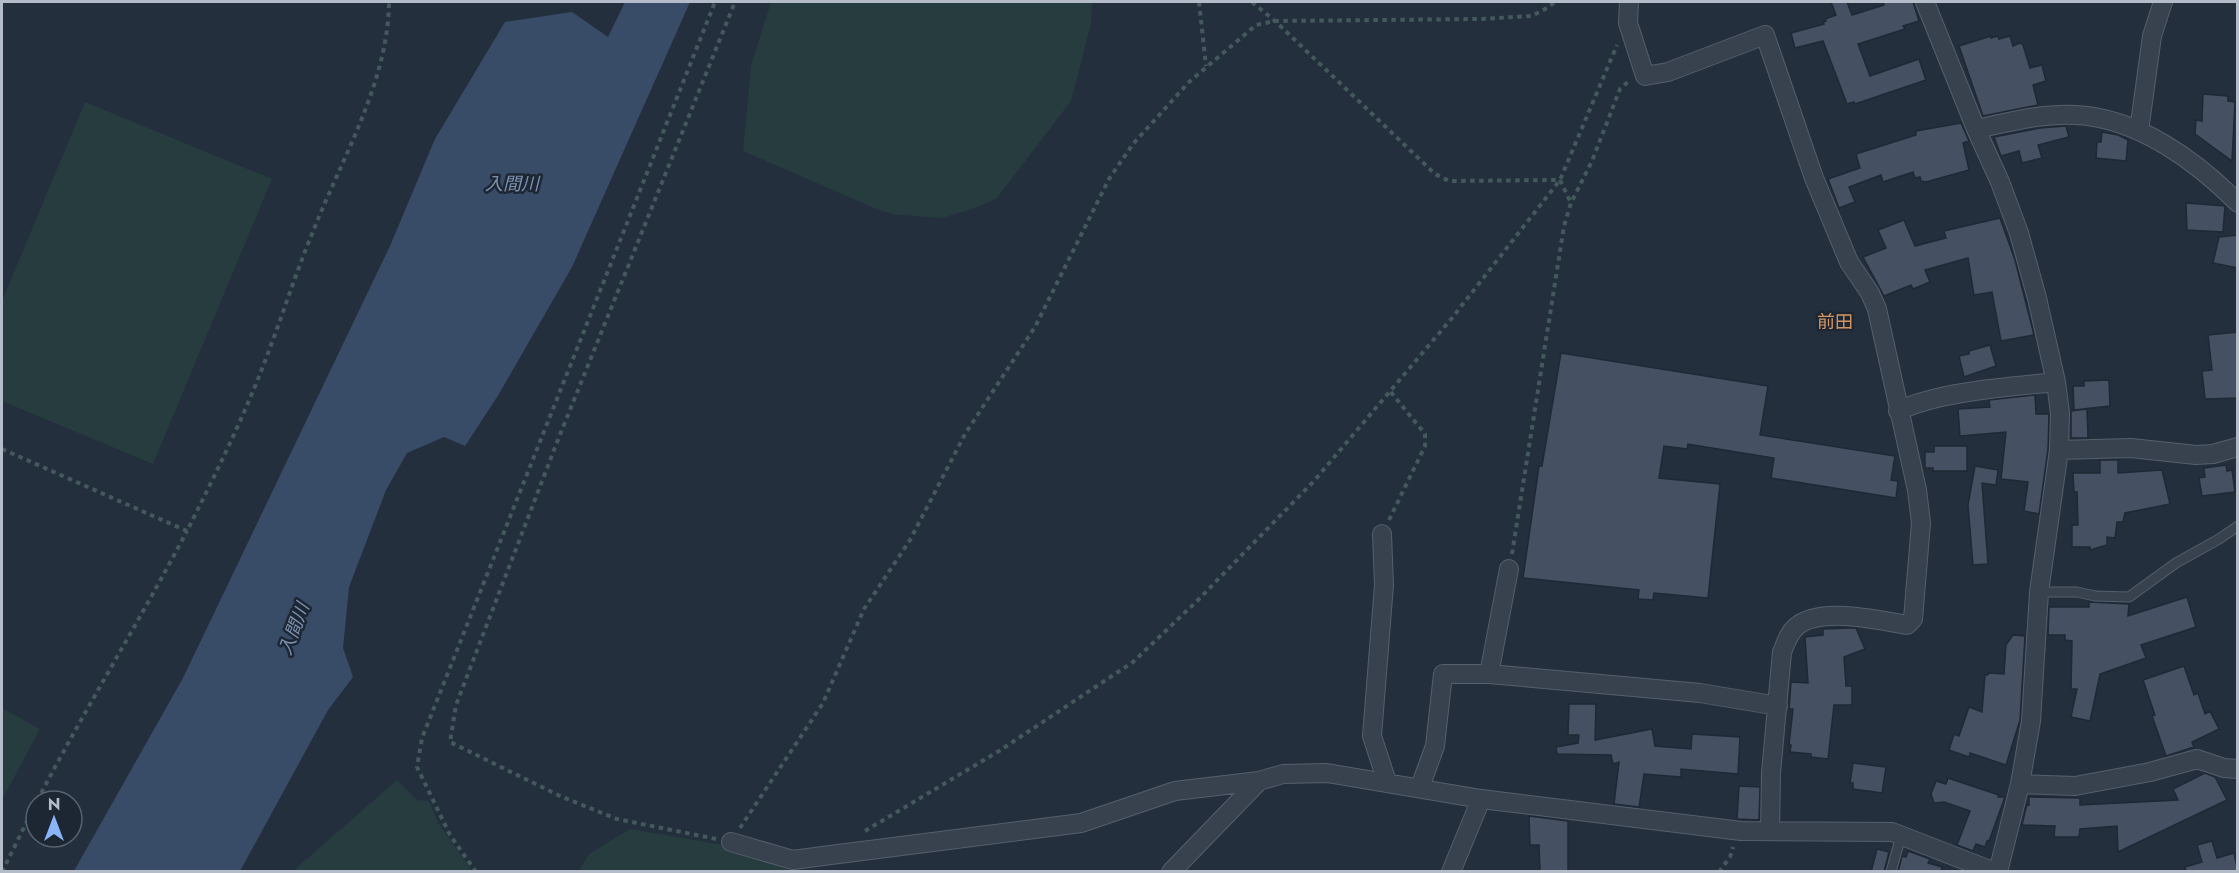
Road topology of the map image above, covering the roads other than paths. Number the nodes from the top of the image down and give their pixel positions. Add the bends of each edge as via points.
1 (1629, 2) edge
2 (1925, 2) edge
3 (2163, 2) edge
4 (1976, 129) junction
5 (2139, 131) junction
6 (2238, 203) edge
7 (2056, 382) junction
8 (1898, 411) junction
9 (2238, 447) edge
10 (2059, 450) junction
11 (2238, 526) edge
12 (1382, 534) road end
13 (1509, 569) road end
14 (2039, 592) junction
15 (1489, 674) junction
16 (1778, 706) junction
17 (2238, 769) edge
18 (1259, 781) junction
19 (1387, 782) junction
20 (2020, 784) junction
21 (1420, 788) junction
22 (1481, 799) junction
23 (1770, 831) junction
24 (1901, 836) junction
25 (730, 842) road end
26 (1171, 872) edge
27 (1451, 872) edge
28 (1891, 872) edge
29 (1996, 872) edge

1 - 8 street via 1628,23 1646,76 1668,72 1765,35 1814,178 1849,262 1877,309
2 - 4 street
3 - 5 street via 2152,36
4 - 5 street via 2077,115
4 - 7 street via 2019,233
5 - 6 street via 2191,163
7 - 8 street via 1982,391 1913,404
7 - 10 street
8 - 16 street via 1921,523 1913,619 1907,625 1860,616 1827,617 1809,619 1797,626 1782,652
9 - 10 street via 2196,455 2131,448
10 - 14 street
11 - 14 lane via 2129,597
12 - 19 street via 1384,585 1372,736
13 - 15 street
14 - 20 street via 2036,674
15 - 16 street via 1700,693
15 - 21 street via 1443,674 1435,746
16 - 23 street
17 - 20 street via 2197,759 2075,786
18 - 19 street via 1283,774 1327,772
18 - 25 street via 1175,791 1081,823 793,860
18 - 26 street
19 - 21 street
20 - 29 street
21 - 22 street
22 - 23 street via 1741,831
22 - 27 street
23 - 24 street via 1867,830
24 - 28 lane
24 - 29 street

